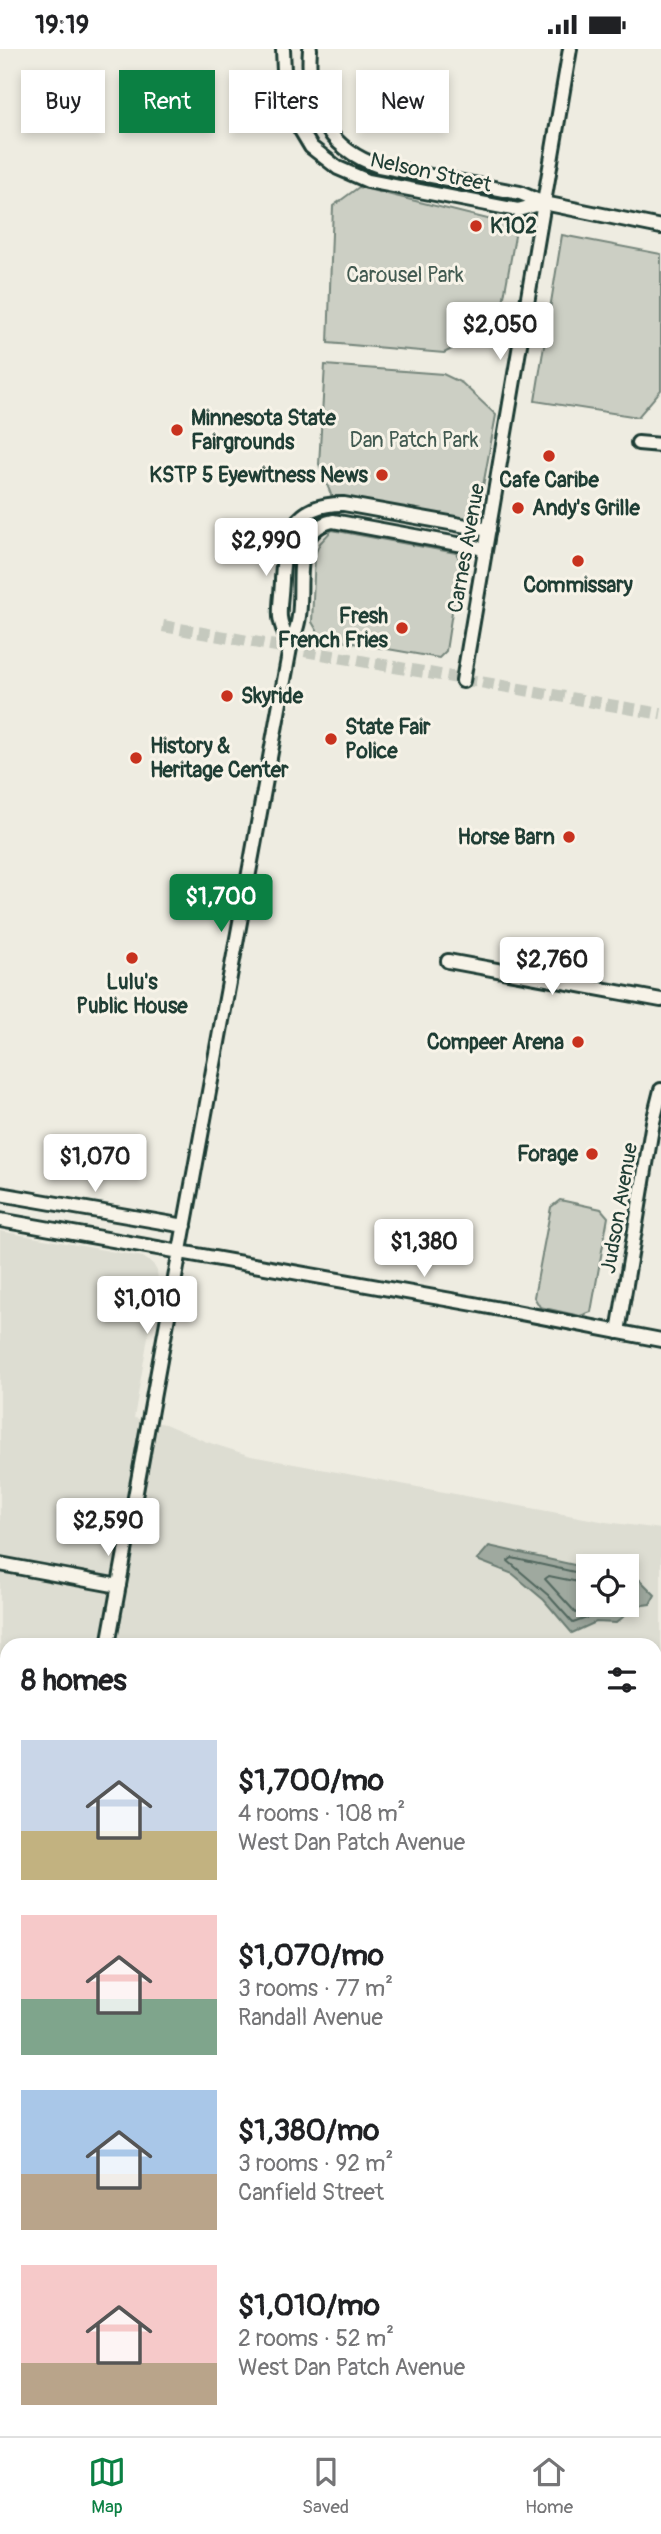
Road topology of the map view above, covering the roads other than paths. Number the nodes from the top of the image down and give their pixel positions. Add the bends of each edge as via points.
1 (283, 49) edge
2 (310, 49) edge
3 (570, 49) edge
4 (544, 203) junction
5 (661, 227) edge
6 (638, 443) dead end
7 (661, 445) edge
8 (489, 530) junction
9 (485, 549) junction
10 (290, 648) junction
11 (463, 681) dead end
12 (448, 961) dead end
13 (661, 1000) edge
14 (661, 1090) edge
15 (0, 1194) edge
16 (0, 1220) edge
17 (185, 1226) junction
18 (180, 1253) junction
19 (618, 1332) junction
20 (661, 1340) edge
21 (0, 1564) edge
22 (119, 1586) junction
23 (109, 1638) edge

1 - 4 street, Nelson Street via 285,94 293,117 311,147 338,168 354,176 518,210
2 - 4 street, Nelson Street via 312,91 324,125 361,160 520,193
3 - 4 street, Carnes Avenue
4 - 5 street, Nelson Street
4 - 8 street, Carnes Avenue
6 - 7 street
8 - 9 street, Carnes Avenue
8 - 10 street via 344,504 321,506 300,518 289,534 284,555 280,617
9 - 10 street via 342,521 325,523 311,532 303,548 299,618
9 - 11 street, Carnes Avenue
10 - 17 street
12 - 13 street
14 - 19 street, Judson Avenue
15 - 17 street
16 - 18 street
17 - 18 street
18 - 19 street
18 - 22 street
19 - 20 street
21 - 22 street
22 - 23 street

